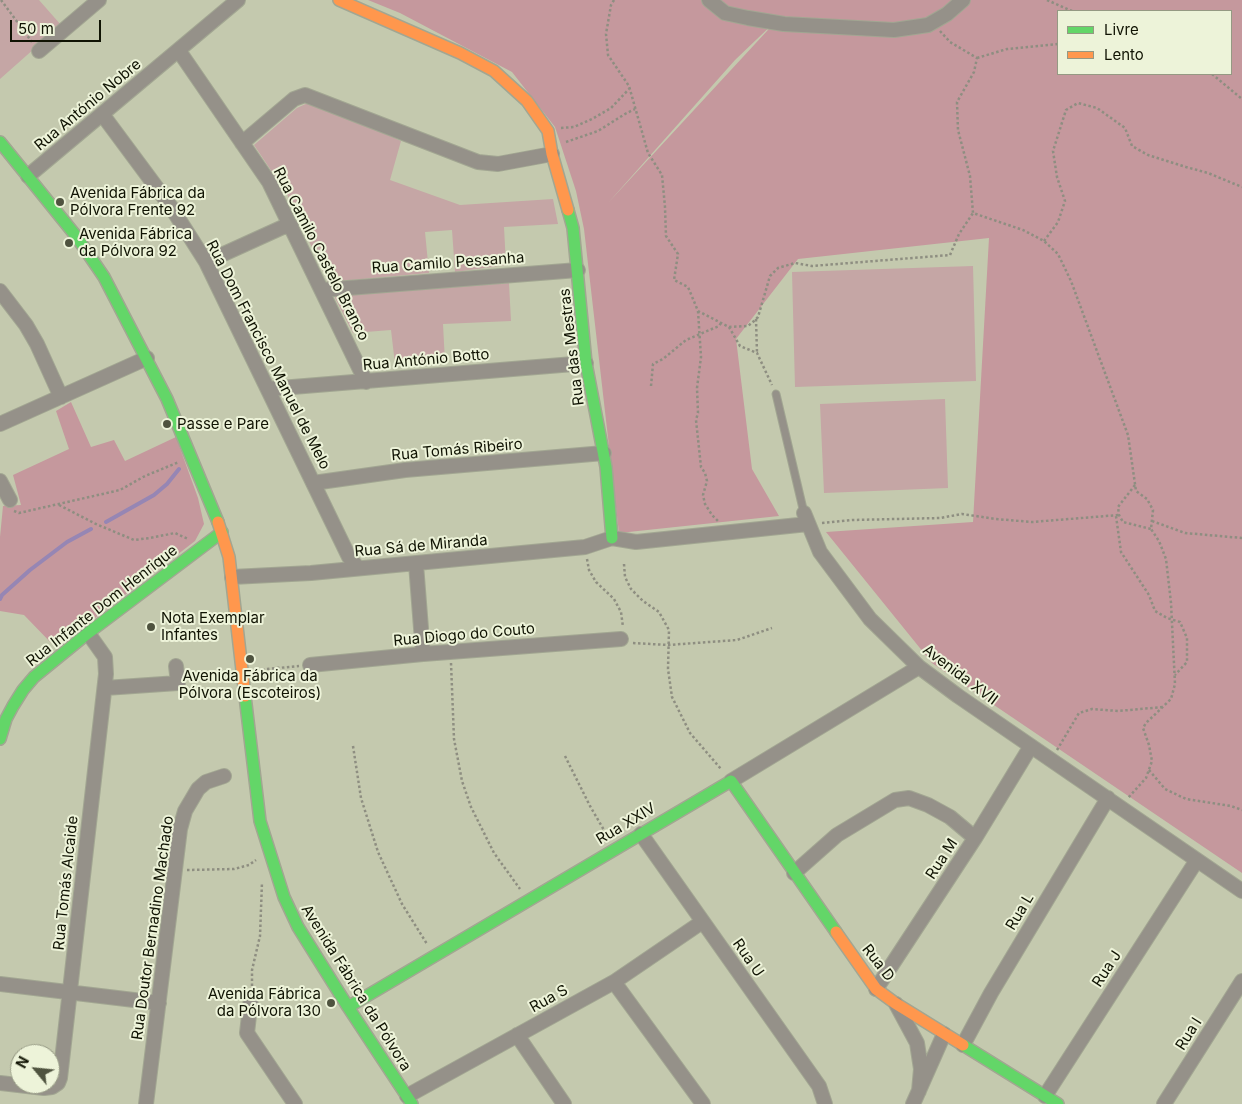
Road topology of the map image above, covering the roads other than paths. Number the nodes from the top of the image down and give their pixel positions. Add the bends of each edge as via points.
1 (99, 0) edge
2 (238, 0) edge
3 (339, 0) edge
4 (709, 0) edge
5 (963, 0) edge
6 (39, 51) road end
7 (178, 51) junction
8 (102, 114) junction
9 (242, 142) junction
10 (0, 144) edge
11 (552, 150) junction
12 (28, 176) junction
13 (291, 226) junction
14 (206, 262) junction
15 (578, 270) junction
16 (322, 290) junction
17 (0, 291) edge
18 (147, 358) junction
19 (586, 363) junction
20 (366, 382) junction
21 (268, 389) junction
22 (776, 394) road end
23 (61, 397) junction
24 (0, 424) edge
25 (604, 453) junction
26 (0, 481) edge
27 (313, 483) junction
28 (10, 505) road end
29 (806, 519) junction
30 (222, 532) junction
31 (612, 538) junction
32 (416, 564) junction
33 (358, 568) junction
34 (232, 577) junction
35 (88, 633) junction
36 (621, 639) road end
37 (423, 654) junction
38 (310, 665) road end
39 (176, 666) dead end
40 (919, 667) junction
41 (105, 688) junction
42 (0, 739) edge
43 (1031, 746) junction
44 (224, 776) dead end
45 (731, 780) junction
46 (1108, 798) junction
47 (641, 834) junction
48 (975, 838) junction
49 (1197, 860) junction
50 (794, 873) junction
51 (1242, 891) edge
52 (702, 922) junction
53 (1242, 981) edge
54 (614, 982) junction
55 (0, 984) edge
56 (876, 989) junction
57 (70, 993) junction
58 (251, 998) road end
59 (159, 1003) junction
60 (895, 1003) junction
61 (348, 1007) junction
62 (944, 1034) junction
63 (517, 1035) junction
64 (963, 1045) junction
65 (0, 1083) edge
66 (919, 1091) junction
67 (1045, 1096) junction
68 (410, 1102) edge
69 (146, 1104) edge
70 (295, 1104) edge
71 (564, 1104) edge
72 (702, 1104) edge
73 (824, 1104) edge
74 (913, 1104) edge
75 (1058, 1104) edge
76 (1164, 1104) edge

1 - 6 street
2 - 7 street, Rua António Nobre
3 - 11 street via 494,71 527,101 548,131
4 - 5 street via 725,13 784,24 894,30 928,25
7 - 8 street, Rua António Nobre
7 - 9 street, Rua Camilo Castelo Branco
8 - 12 street, Rua António Nobre
8 - 14 street, Rua Dom Francisco Manuel de Melo via 171,207
9 - 11 street via 294,100 306,95 478,162 498,164
9 - 13 street, Rua Camilo Castelo Branco via 269,182
10 - 12 street, Avenida Fábrica da Pólvora
11 - 15 street, Rua das Mestras via 573,228
12 - 18 street, Avenida Fábrica da Pólvora via 104,277
13 - 14 street
13 - 16 street, Rua Camilo Castelo Branco
14 - 21 street, Rua Dom Francisco Manuel de Melo
15 - 16 street, Rua Camilo Pessanha
15 - 19 street, Rua das Mestras
16 - 20 street, Rua Camilo Castelo Branco
17 - 23 street via 37,344
18 - 23 street
18 - 30 street, Avenida Fábrica da Pólvora
19 - 20 street, Rua António Botto
19 - 25 street, Rua das Mestras
20 - 21 street, Rua António Botto
21 - 27 street, Rua Dom Francisco Manuel de Melo
22 - 29 lane, Avenida XVII
23 - 24 street
25 - 27 street, Rua Tomás Ribeiro via 405,470
25 - 31 street, Rua das Mestras
26 - 28 street
27 - 33 street, Rua Dom Francisco Manuel de Melo via 349,557
29 - 31 street via 730,532 636,542
29 - 40 street, Avenida XVII via 820,552 870,619
30 - 34 street, Avenida Fábrica da Pólvora
30 - 35 street, Rua Infante Dom Henrique
31 - 32 street, Rua Sá de Miranda via 585,547
32 - 33 street, Rua Sá de Miranda
32 - 37 street
33 - 34 street, Rua Sá de Miranda
34 - 61 street, Avenida Fábrica da Pólvora via 260,820 268,850 298,927
35 - 41 street, Rua Tomás Alcaide via 105,657
35 - 42 street, Rua Infante Dom Henrique via 34,677 23,690 6,719
36 - 37 street, Rua Diogo do Couto
37 - 38 street, Rua Diogo do Couto
39 - 41 street via 178,683
40 - 43 street, Avenida XVII
40 - 45 street, Rua XXIV
41 - 57 street, Rua Tomás Alcaide
43 - 46 street, Avenida XVII
43 - 48 street, Rua M
44 - 59 street, Rua Doutor Bernadino Machado via 206,782 198,789 185,811 180,829
45 - 47 street, Rua XXIV
45 - 50 street, Rua D
46 - 49 street, Avenida XVII
46 - 64 street, Rua L
47 - 52 street, Rua U
47 - 61 street, Rua XXIV
48 - 50 street via 950,817 928,805 909,798 895,800 837,835
48 - 56 street, Rua M
49 - 51 street, Avenida XVII
49 - 67 street, Rua J
50 - 56 street, Rua D
52 - 54 street, Rua S
52 - 73 street, Rua U via 819,1086
53 - 76 street, Rua I
54 - 63 street, Rua S
54 - 72 street
55 - 57 street
56 - 60 street, Rua D
57 - 59 street
57 - 65 street, Rua Tomás Alcaide via 58,1084 44,1088
58 - 70 street via 247,1033
59 - 69 street, Rua Doutor Bernadino Machado
60 - 62 street, Rua D
60 - 66 street via 917,1043 921,1069
61 - 68 street, Avenida Fábrica da Pólvora
62 - 64 street, Rua D
62 - 66 street
63 - 68 street, Rua S
63 - 71 street
64 - 67 street, Rua D
66 - 74 street
67 - 75 street, Rua D

